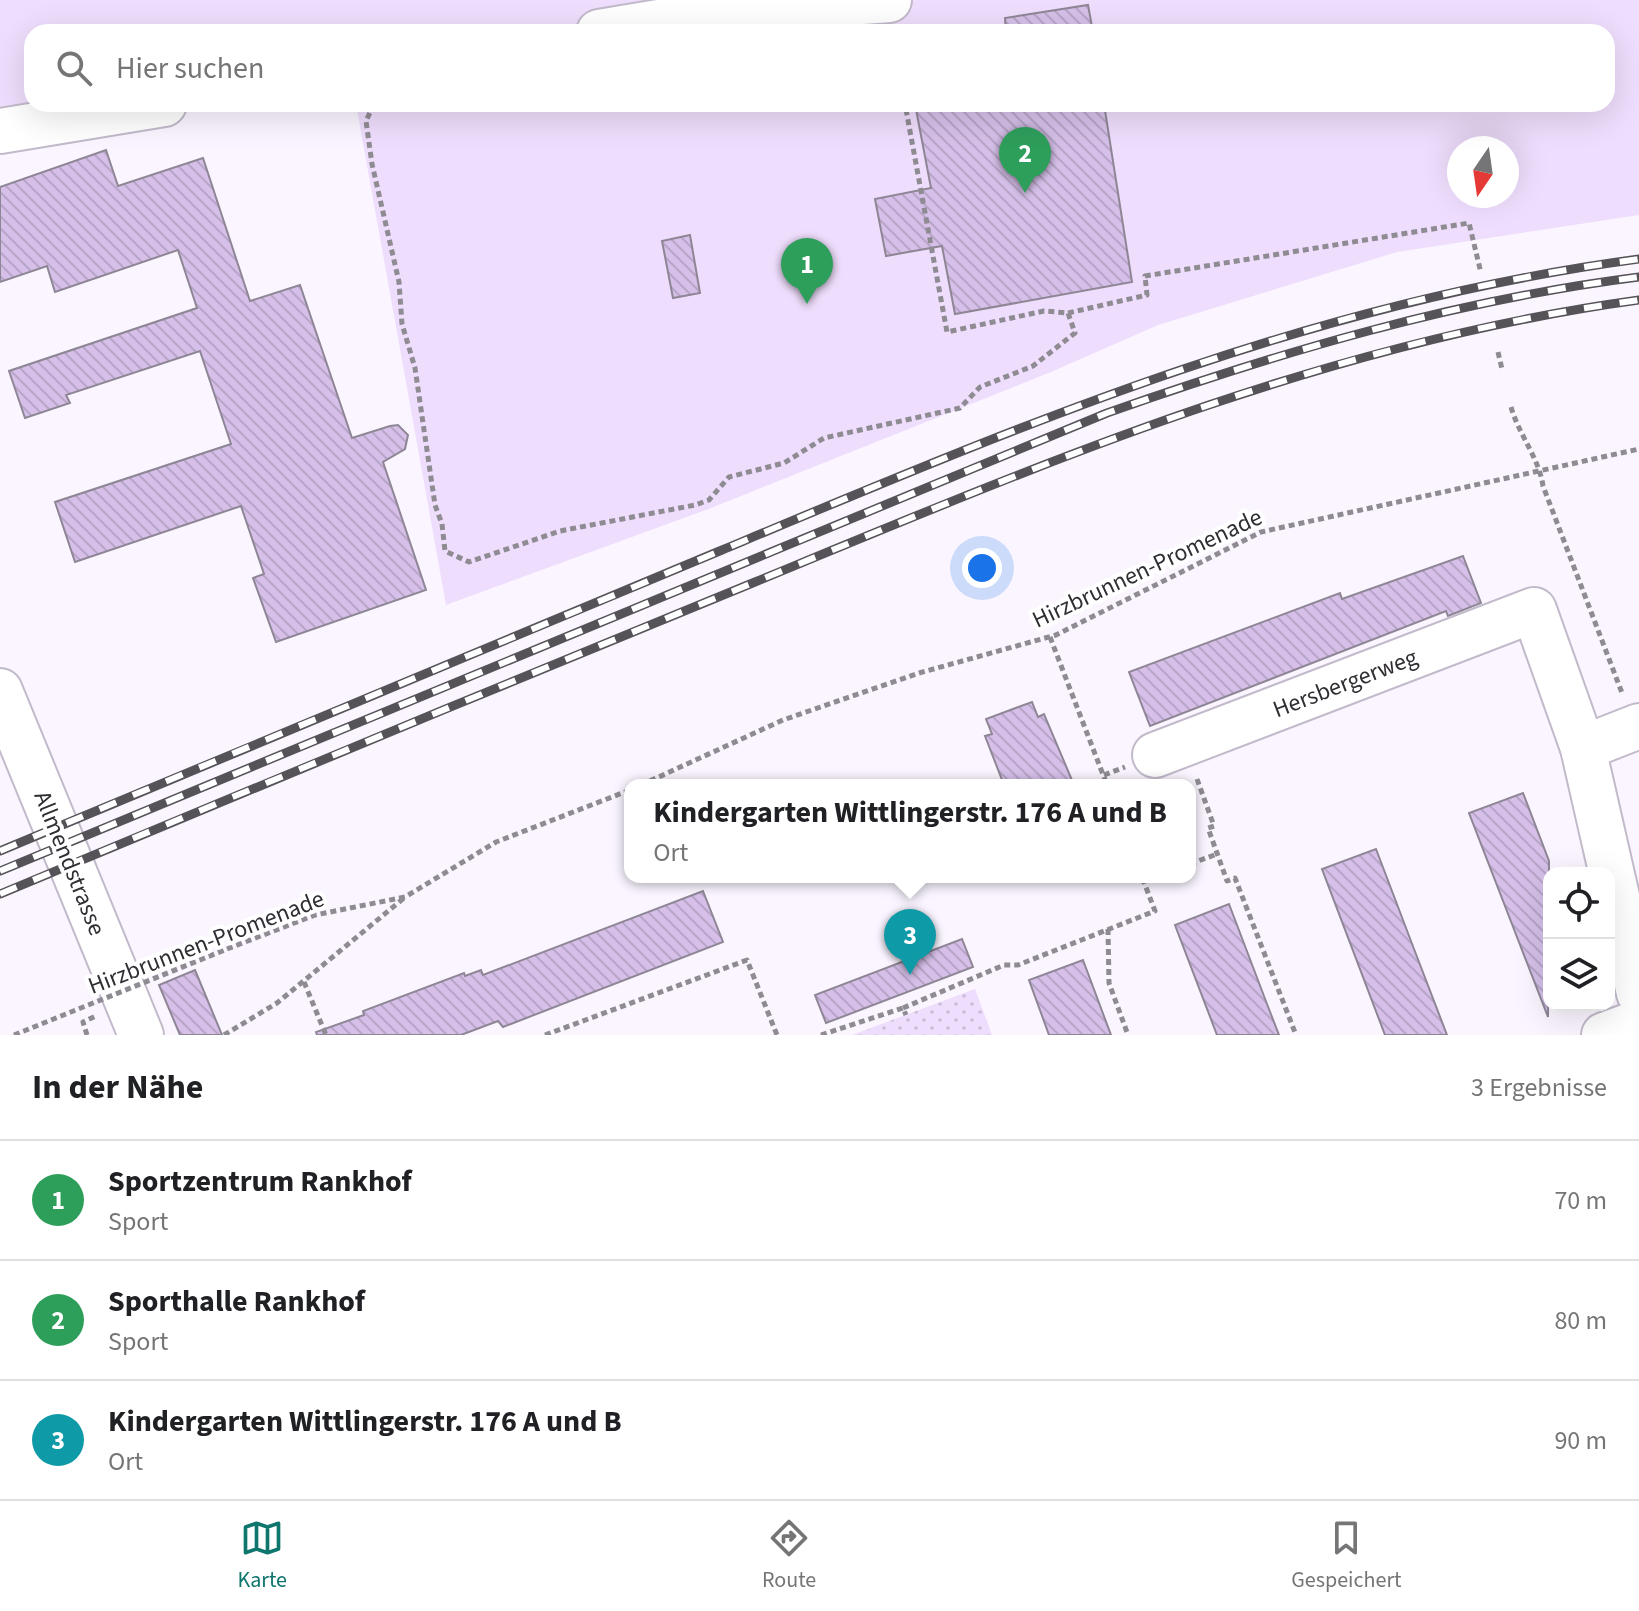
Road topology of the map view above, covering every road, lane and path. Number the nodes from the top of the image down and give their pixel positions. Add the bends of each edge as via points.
1 (889, 0) edge
2 (647, 24) edge
3 (115, 112) edge
4 (370, 112) edge
5 (906, 112) edge
6 (0, 131) edge
7 (1481, 273) dead end
8 (1068, 313) junction
9 (1498, 352) dead end
10 (1502, 369) dead end
11 (1511, 407) dead end
12 (1639, 449) edge
13 (1541, 471) junction
14 (1050, 636) junction
15 (0, 691) edge
16 (1637, 727) edge
17 (1583, 748) junction
18 (1170, 750) joint
19 (654, 779) edge
20 (1105, 779) edge
21 (1187, 779) edge
22 (624, 792) edge
23 (1196, 795) edge
24 (1217, 854) junction
25 (1196, 862) edge
26 (1144, 883) edge
27 (405, 897) junction
28 (1108, 929) junction
29 (304, 982) junction
30 (1639, 993) edge
31 (903, 1008) junction
32 (906, 1015) dead end
33 (1639, 1022) edge
34 (14, 1035) edge
35 (141, 1035) edge
36 (224, 1035) edge
37 (326, 1035) edge
38 (545, 1035) edge
39 (777, 1035) edge
40 (821, 1035) edge
41 (1128, 1035) edge
42 (1296, 1035) edge
43 (1604, 1035) edge

1 - 2 street via 712,13
3 - 6 street
4 - 8 path via 366,121 372,164 399,282 404,339 415,368 435,505 445,551 457,559 486,558 560,531 686,508 709,500 729,477 784,463 824,438 953,411 980,387 1033,366 1075,333
5 - 8 path via 947,332 1044,311
7 - 8 path via 1469,223 1145,276 1147,295
9 - 10 path
11 - 13 path
12 - 13 path, Hirzbrunnen-Promenade
13 - 14 path, Hirzbrunnen-Promenade via 1261,532
13 - 16 path
14 - 19 path, Hirzbrunnen-Promenade via 919,673 783,720
14 - 20 path
15 - 35 street, Allmendstrasse
16 - 17 street
17 - 18 street, Hersbergerweg via 1534,610
17 - 30 street
18 - 21 path
22 - 27 path, Hirzbrunnen-Promenade via 496,842
23 - 24 path via 1214,826 1208,828
24 - 25 path
24 - 42 path via 1227,881 1235,878
26 - 28 path via 1155,911
27 - 29 path
27 - 34 path, Hirzbrunnen-Promenade, bridge via 315,915
28 - 31 path
28 - 41 path via 1109,983
29 - 36 path
29 - 37 path
31 - 32 path
31 - 40 path
33 - 43 street
38 - 39 path via 747,960

